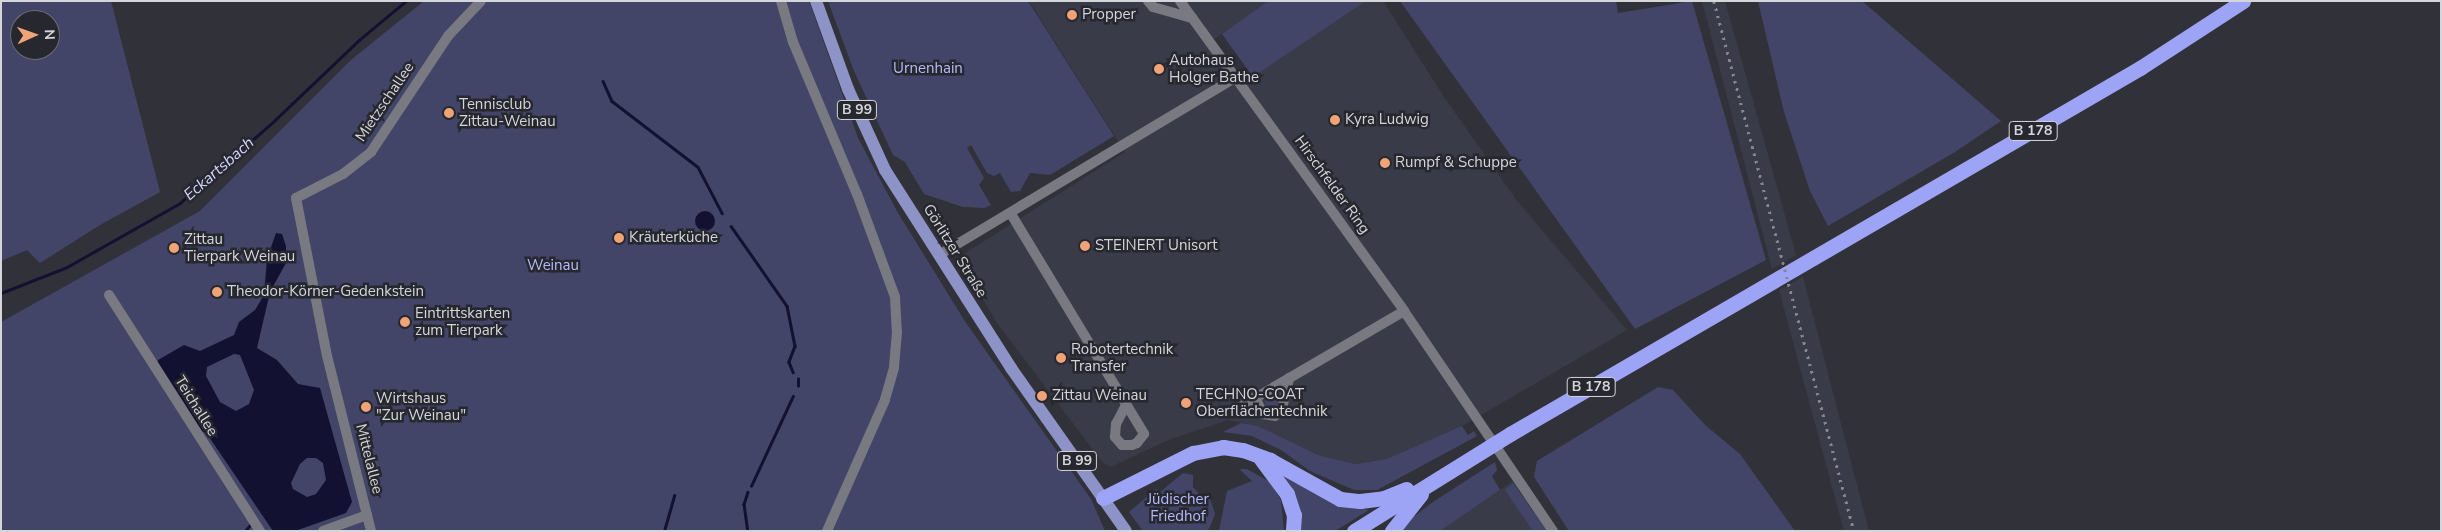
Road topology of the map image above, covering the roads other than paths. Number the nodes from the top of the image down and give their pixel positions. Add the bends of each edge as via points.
1 (481, 1) edge
2 (781, 1) edge
3 (816, 1) edge
4 (1148, 1) edge
5 (1180, 1) edge
6 (2243, 1) edge
7 (1193, 18) junction
8 (1237, 77) junction
9 (296, 198) joint
10 (1011, 214) junction
11 (939, 255) junction
12 (109, 295) dead end
13 (1404, 311) junction
14 (1289, 378) junction
15 (1255, 397) junction
16 (1126, 405) dead end
17 (1233, 411) dead end
18 (1259, 456) junction
19 (1436, 478) junction
20 (1103, 498) junction
21 (367, 515) junction
22 (260, 531) edge
23 (323, 531) edge
24 (371, 531) edge
25 (827, 531) edge
26 (1126, 531) edge
27 (1293, 531) edge
28 (1354, 531) edge
29 (1392, 531) edge
30 (1553, 531) edge

1 - 9 street, Mietzschallee via 448,36 371,152 343,174
2 - 25 street via 793,42 895,297 894,368 885,400
3 - 11 main road, Görlitzer Straße / B 99 via 848,88 881,161
4 - 7 street via 1153,7
5 - 7 street, Hirschfelder Ring
6 - 19 highway, B 178 via 2131,73
7 - 8 street, Hirschfelder Ring
8 - 10 street
8 - 13 street, Hirschfelder Ring
9 - 21 street, Mittelallee via 326,356
10 - 11 street
10 - 16 street
11 - 20 main road, Görlitzer Straße / B 99 via 1011,368
12 - 22 street, Teichallee
13 - 14 street
13 - 30 street, Hirschfelder Ring
14 - 15 street
14 - 15 street via 1282,409 1275,416 1263,414
15 - 17 street
18 - 19 highway via 1340,499 1384,498
18 - 20 highway via 1224,447 1193,453
18 - 27 highway via 1287,494 1294,515
19 - 28 highway, B 178
19 - 29 highway via 1399,518
20 - 26 main road, B 99
21 - 23 street
21 - 24 street, Mittelallee

